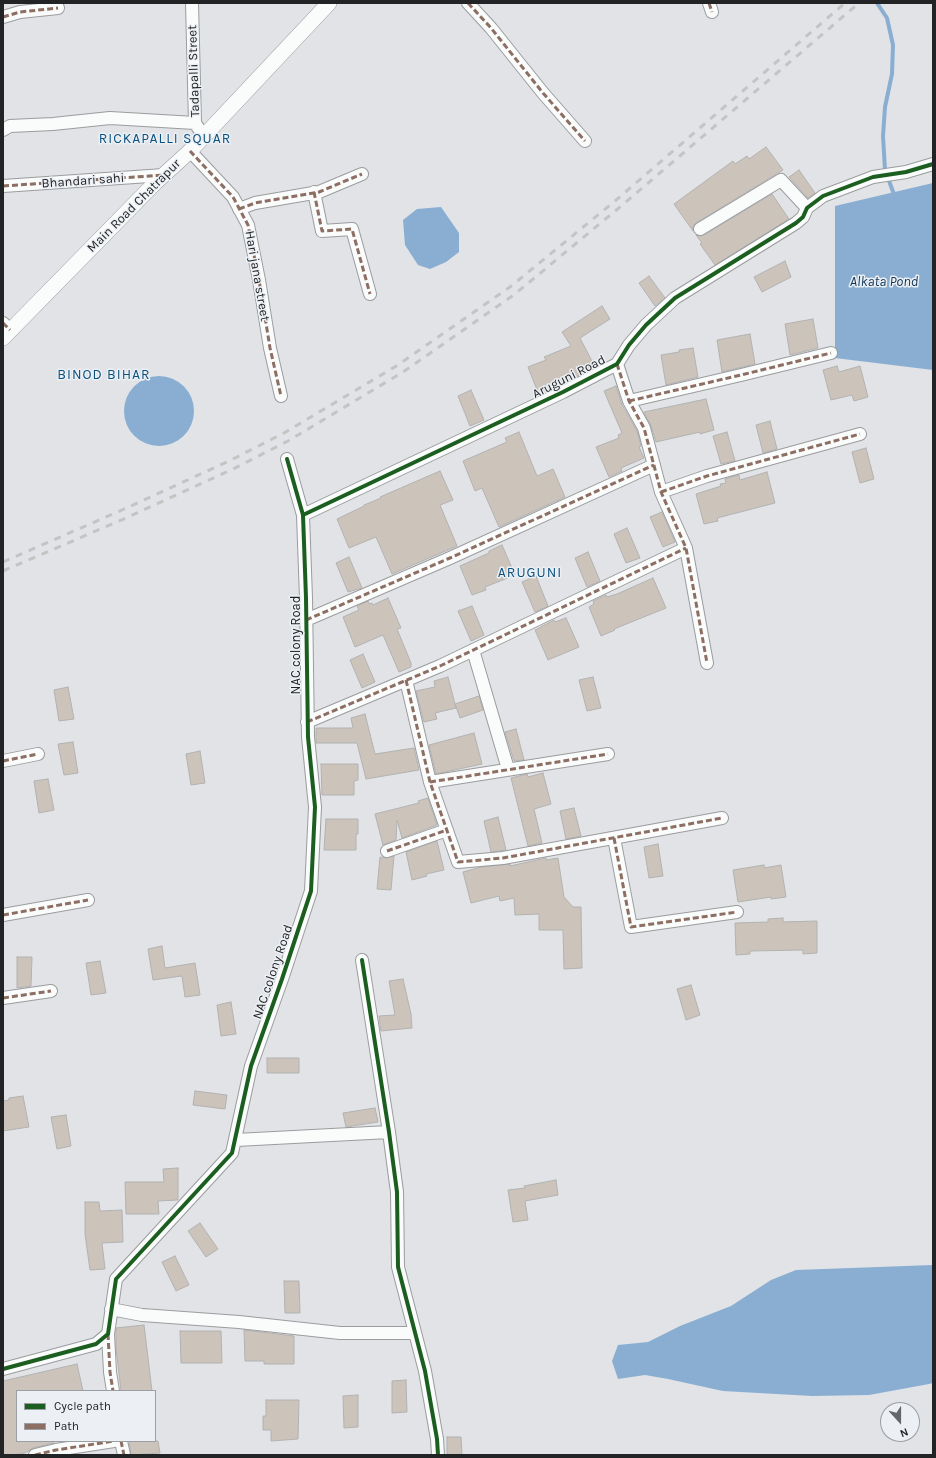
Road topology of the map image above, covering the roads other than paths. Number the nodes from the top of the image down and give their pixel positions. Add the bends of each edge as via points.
1 (192, 3) edge
2 (329, 3) edge
3 (468, 3) edge
4 (58, 8) dead end
5 (3, 17) edge
6 (195, 123) junction
7 (3, 130) edge
8 (203, 137) junction
9 (585, 141) dead end
10 (190, 150) junction
11 (933, 164) edge
12 (362, 174) dead end
13 (164, 175) junction
14 (3, 186) edge
15 (314, 192) junction
16 (807, 208) junction
17 (239, 209) junction
18 (700, 229) dead end
19 (370, 294) dead end
20 (5, 330) edge
21 (831, 353) dead end
22 (617, 364) junction
23 (281, 396) dead end
24 (629, 400) junction
25 (860, 434) dead end
26 (287, 459) dead end
27 (654, 465) junction
28 (661, 492) junction
29 (303, 515) junction
30 (686, 548) junction
31 (306, 620) junction
32 (473, 650) junction
33 (707, 663) dead end
34 (406, 680) junction
35 (307, 722) junction
36 (38, 754) dead end
37 (608, 754) dead end
38 (3, 761) edge
39 (508, 769) junction
40 (430, 782) junction
41 (722, 818) dead end
42 (447, 830) junction
43 (614, 838) junction
44 (387, 851) dead end
45 (88, 900) dead end
46 (737, 912) dead end
47 (3, 915) edge
48 (362, 960) dead end
49 (51, 991) dead end
50 (3, 998) edge
51 (389, 1132) junction
52 (236, 1140) junction
53 (110, 1309) junction
54 (415, 1333) junction
55 (108, 1334) junction
56 (3, 1369) edge
57 (113, 1390) edge
58 (108, 1442) edge
59 (121, 1442) edge
60 (35, 1455) edge
61 (124, 1455) edge
62 (438, 1455) edge

1 - 6 street, Tadapalli Street
2 - 8 street, Main Road Chatrapur
3 - 9 street
4 - 5 street via 20,12
6 - 7 street via 110,118 10,126
6 - 8 street, Tadapalli Street
8 - 10 street, Main Road Chatrapur
10 - 13 street, Main Road Chatrapur
10 - 17 street, Hari jana street via 233,197
11 - 16 street, Aruguni Road via 906,172 873,176 823,196
12 - 15 street
13 - 14 street, Bhandari sahi
13 - 20 street, Main Road Chatrapur
15 - 17 street via 255,203
15 - 19 street via 322,231 352,229
16 - 18 street via 781,180
16 - 22 street, Aruguni Road via 803,217 796,223 675,298 646,325
17 - 23 street, Hari jana street via 248,225
21 - 24 street
22 - 24 street
22 - 29 street, Aruguni Road via 564,392
24 - 27 street via 644,428
25 - 28 street via 707,476
26 - 29 street, NAC colony Road
27 - 28 street
27 - 31 street
28 - 30 street
29 - 31 street, NAC colony Road
30 - 32 street
30 - 33 street
31 - 35 street, NAC colony Road
32 - 34 street
32 - 39 street
34 - 35 street
34 - 40 street
35 - 52 street, NAC colony Road via 315,808 311,891 251,1066
36 - 38 street
37 - 39 street
39 - 40 street
40 - 42 street
41 - 43 street
42 - 43 street via 458,862 503,858
42 - 44 street
43 - 46 street via 631,927
45 - 47 street
48 - 51 street
49 - 50 street
51 - 52 street
51 - 54 street via 397,1192 398,1267
52 - 53 street, NAC colony Road via 232,1153 116,1279
53 - 54 street via 142,1315 340,1333
53 - 55 street, NAC colony Road
54 - 62 street
55 - 56 street via 96,1344
55 - 57 street, NAC colony Road
58 - 60 street
59 - 61 street

